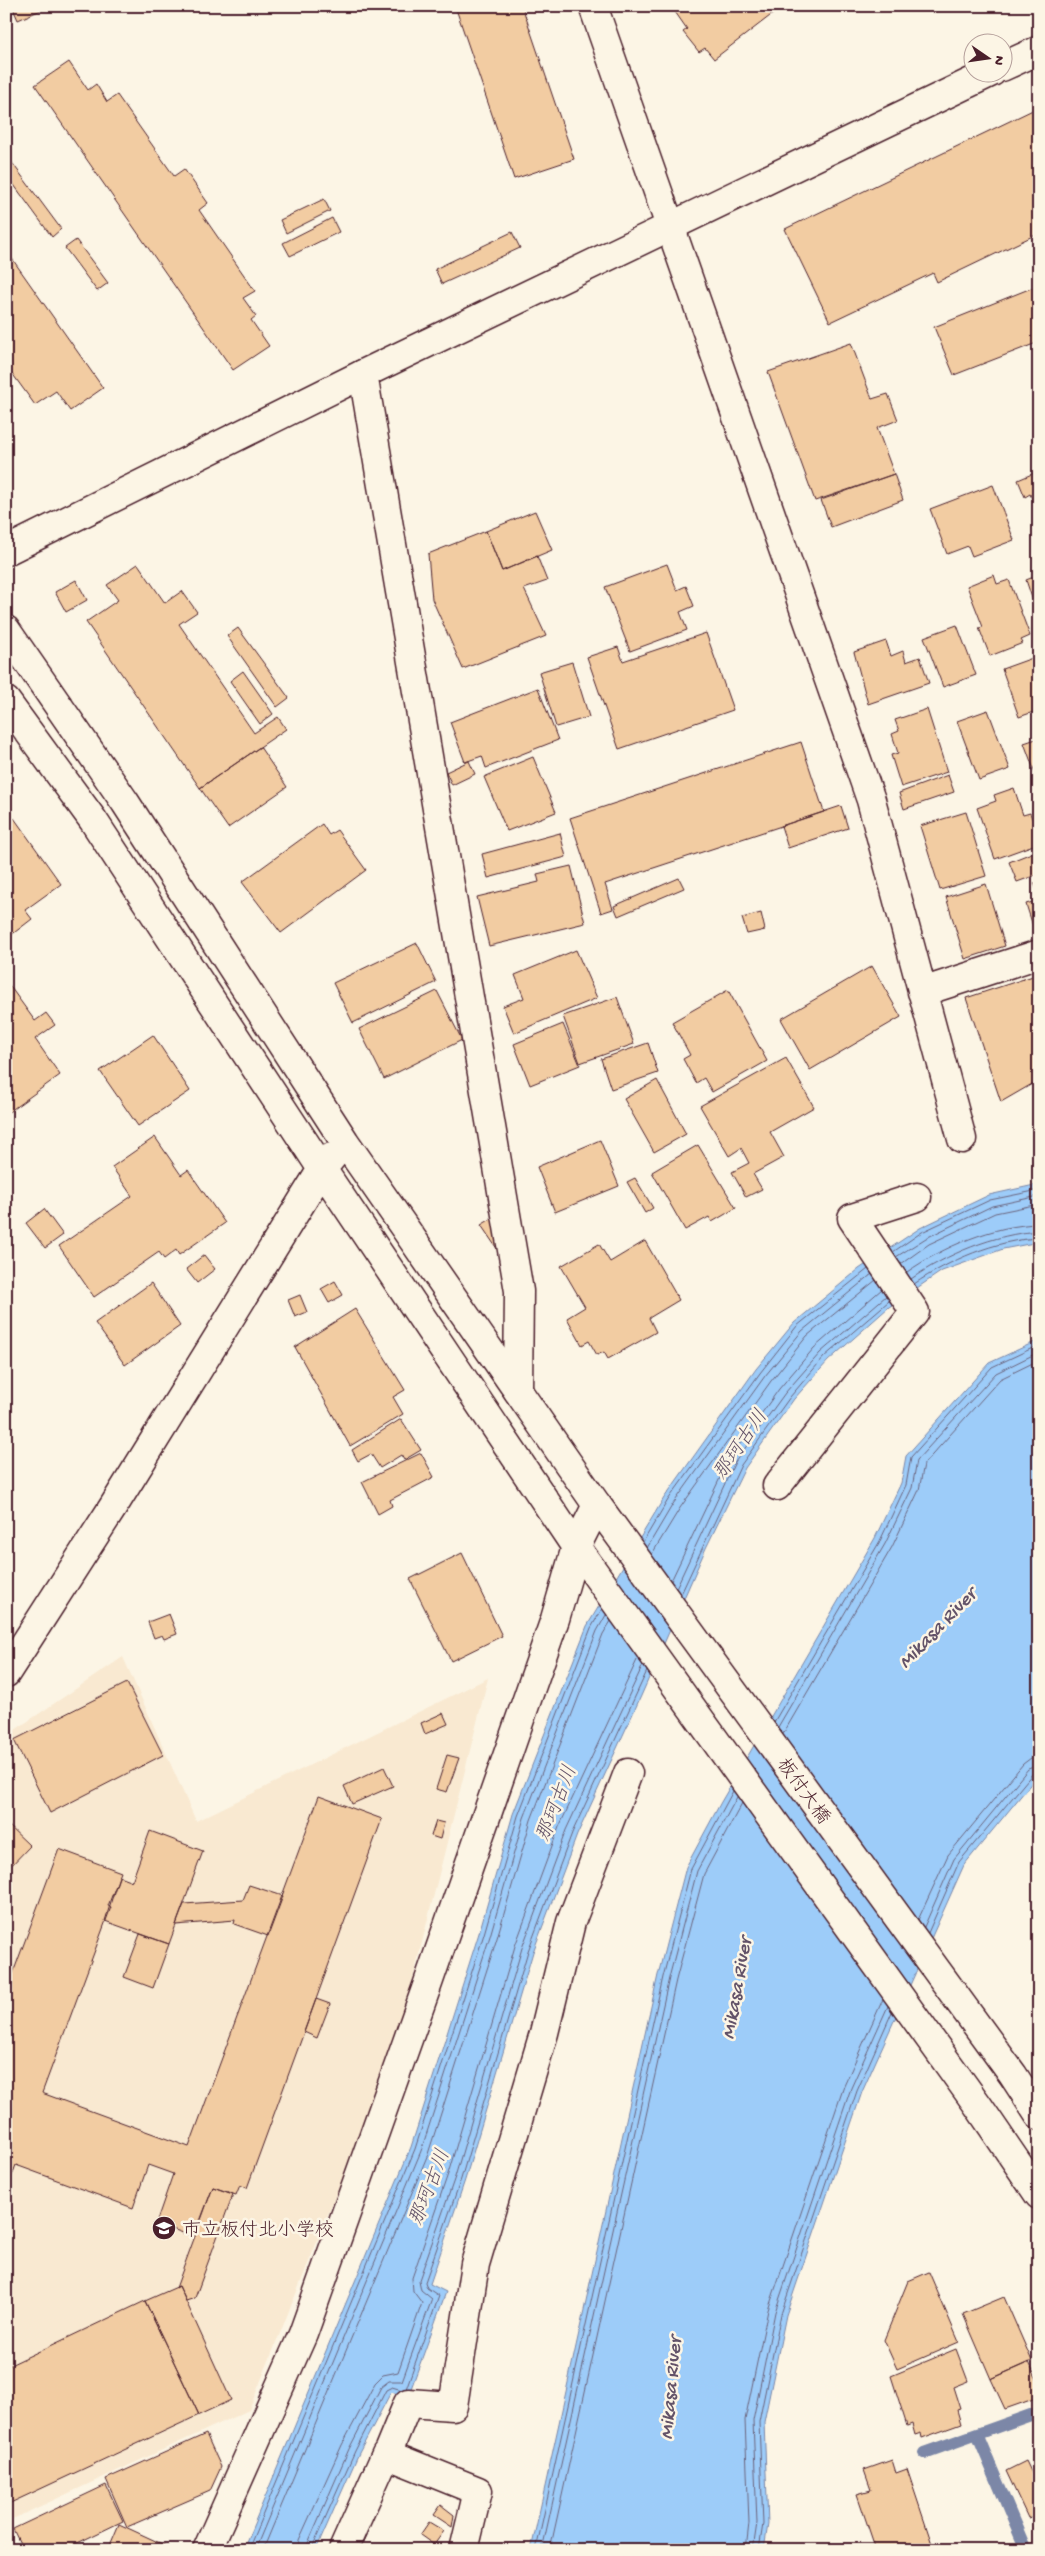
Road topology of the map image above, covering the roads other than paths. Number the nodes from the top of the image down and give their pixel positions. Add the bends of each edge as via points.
1 (593, 6) edge
2 (1039, 50) edge
3 (1012, 63) edge
4 (971, 82) edge
5 (669, 226) junction
6 (363, 374) junction
7 (6, 551) edge
8 (6, 630) edge
9 (6, 701) edge
10 (1039, 954) edge
11 (922, 992) junction
12 (962, 1139) dead end
13 (345, 1142) junction
14 (322, 1168) junction
15 (918, 1197) dead end
16 (518, 1391) junction
17 (777, 1486) dead end
18 (597, 1505) junction
19 (576, 1547) junction
20 (6, 1673) edge
21 (628, 1773) dead end
22 (1036, 2105) edge
23 (1039, 2195) edge
24 (384, 2461) junction
25 (207, 2550) edge
26 (343, 2550) edge
27 (464, 2550) edge

1 - 5 street
2 - 3 street
4 - 5 street
5 - 6 street
5 - 11 street via 871,800
6 - 7 street
6 - 16 street via 519,1291
8 - 13 street, 板付大橋 via 125,802
9 - 14 street via 93,820
10 - 11 street
11 - 12 street
13 - 14 street
13 - 16 street, 板付大橋
14 - 19 street
14 - 20 street via 113,1507
15 - 17 street via 852,1218 915,1312
16 - 18 street, 板付大橋
18 - 19 street
18 - 22 street, 板付大橋
19 - 23 street
19 - 25 street via 555,1619 303,2334
21 - 24 street via 571,1922 544,2033 475,2264 453,2406 408,2403
24 - 26 street
24 - 27 street via 386,2454 478,2491

